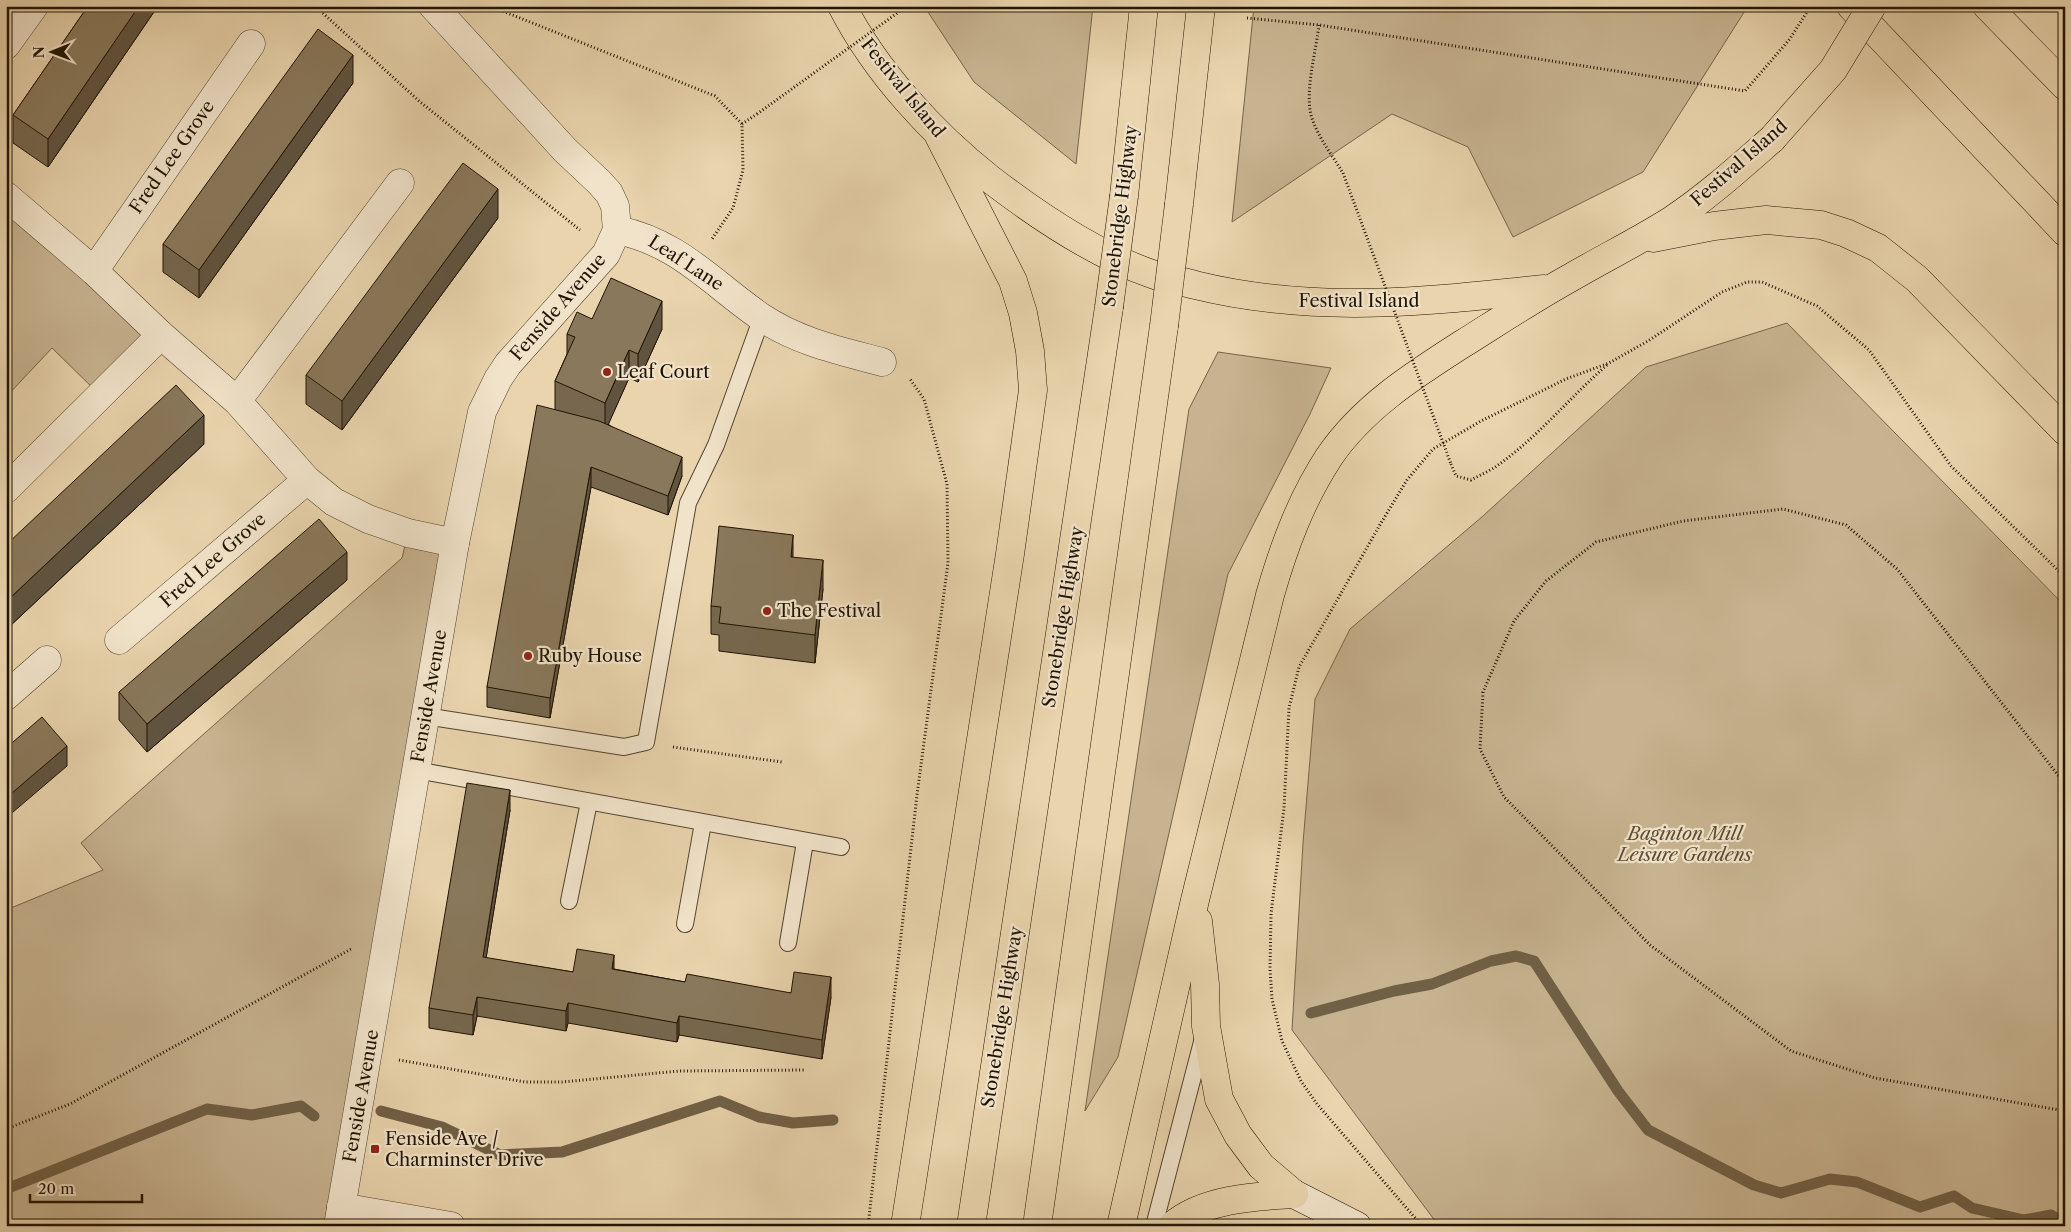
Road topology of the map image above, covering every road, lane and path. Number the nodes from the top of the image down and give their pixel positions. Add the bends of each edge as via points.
1 (34, 6) edge
2 (315, 6) edge
3 (434, 6) edge
4 (490, 6) edge
5 (907, 6) edge
6 (1144, 6) edge
7 (1201, 6) edge
8 (1812, 6) edge
9 (1851, 6) edge
10 (1872, 6) edge
11 (1987, 6) edge
12 (843, 9) edge
13 (1247, 18) dead end
14 (1319, 25) junction
15 (251, 44) dead end
16 (6, 45) edge
17 (2065, 86) edge
18 (742, 124) junction
19 (939, 136) junction
20 (400, 183) dead end
21 (6, 196) edge
22 (617, 230) junction
23 (2065, 232) edge
24 (1632, 242) junction
25 (694, 265) junction
26 (94, 271) junction
27 (1551, 289) junction
28 (762, 317) junction
29 (161, 335) junction
30 (882, 362) joint
31 (1609, 363) junction
32 (237, 401) junction
33 (2065, 431) edge
34 (306, 480) junction
35 (6, 489) edge
36 (454, 542) junction
37 (2065, 577) edge
38 (120, 640) dead end
39 (47, 660) dead end
40 (6, 696) edge
41 (425, 716) junction
42 (646, 742) junction
43 (782, 762) dead end
44 (416, 770) junction
45 (2065, 784) edge
46 (589, 802) junction
47 (703, 823) junction
48 (805, 842) junction
49 (841, 847) dead end
50 (1196, 900) junction
51 (569, 901) dead end
52 (685, 924) dead end
53 (390, 927) junction
54 (788, 943) dead end
55 (1206, 1026) junction
56 (368, 1054) junction
57 (806, 1070) dead end
58 (2065, 1111) edge
59 (6, 1129) edge
60 (1294, 1194) junction
61 (339, 1217) edge
62 (451, 1226) edge
63 (868, 1226) edge
64 (905, 1226) edge
65 (971, 1226) edge
66 (1037, 1226) edge
67 (1121, 1226) edge
68 (1154, 1226) edge
69 (1172, 1226) edge
70 (1357, 1226) edge
71 (1422, 1226) edge

1 - 16 street
2 - 22 path via 420,101 581,231
3 - 22 street via 609,194 615,206
4 - 18 path via 715,96
5 - 18 path, bridge
6 - 65 highway, Stonebridge Highway, bridge via 1109,307
7 - 66 highway, bridge via 1164,326
8 - 14 path via 1767,68 1745,91
9 - 23 highway
10 - 24 highway, Festival Island, bridge via 1833,70 1772,138 1705,196 1672,220
11 - 17 highway
12 - 19 highway, Festival Island via 888,74
13 - 14 path
14 - 31 path, bridge via 1311,86 1311,114 1343,173 1456,476 1471,480 1498,465
15 - 26 street, Fred Lee Grove
18 - 25 path via 743,170 733,208
19 - 27 highway, Festival Island via 1011,194 1061,227 1113,257 1152,274 1246,296 1340,304 1450,300
19 - 64 highway via 1013,280 1023,313 1033,390
20 - 32 street
21 - 26 street
22 - 25 street, Leaf Lane via 660,242
22 - 36 street, Fenside Avenue via 606,254 520,349 489,395 477,430
24 - 27 highway, Festival Island
24 - 33 highway via 1714,226 1766,220 1821,225 1846,233 1878,248 1917,279
25 - 28 street, Leaf Lane
26 - 29 street
27 - 50 highway via 1408,379 1376,404 1330,456 1304,499 1283,548
28 - 30 street, Leaf Lane via 789,333 828,348
28 - 42 lane via 716,445 688,503
29 - 32 street
29 - 35 street
30 - 63 path via 912,380 924,399 947,484 948,563 917,795
31 - 37 path via 1648,342 1722,292 1748,282 1762,282 1781,288 1817,306 1869,350 1951,466
31 - 71 path via 1558,383 1481,421 1434,449 1407,480 1328,614 1299,667 1289,708 1284,808 1271,914 1272,999 1282,1041 1301,1081 1317,1104
32 - 34 street
34 - 36 street via 334,502 368,519 408,533
34 - 38 street, Fred Lee Grove
36 - 41 street, Fenside Avenue
39 - 40 street
41 - 42 lane via 624,747
41 - 44 street, Fenside Avenue
42 - 43 path
44 - 46 lane
44 - 53 street, Fenside Avenue
45 - 58 path via 1897,569 1846,525 1783,509 1683,521 1596,542 1546,581 1514,621 1483,692 1480,749 1504,797 1650,945 1791,1051 1875,1078
46 - 47 lane
46 - 51 lane
47 - 48 lane
47 - 52 lane
48 - 49 lane
48 - 54 lane
50 - 55 highway
50 - 67 highway
53 - 56 street, Fenside Avenue
53 - 59 path via 70,1104
55 - 60 highway via 1219,1099 1238,1135 1261,1166
55 - 68 lane
56 - 57 path via 525,1082 562,1082 679,1071
56 - 61 street, Fenside Avenue
60 - 69 highway via 1250,1196 1206,1207
60 - 70 street
61 - 62 street, Fenside Avenue

